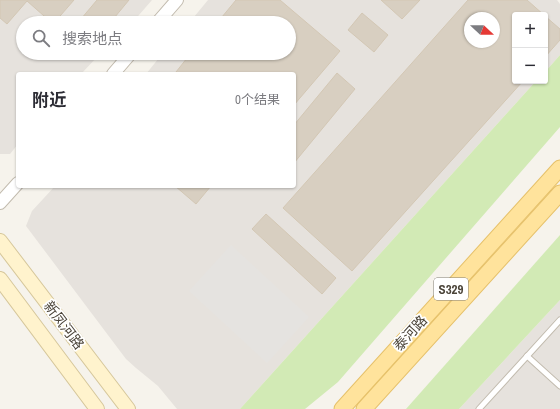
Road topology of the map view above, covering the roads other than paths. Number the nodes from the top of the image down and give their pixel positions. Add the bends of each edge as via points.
1 (177, 0) edge
2 (163, 16) edge
3 (125, 60) edge
4 (115, 72) edge
5 (560, 168) edge
6 (16, 185) edge
7 (560, 193) edge
8 (0, 204) edge
9 (0, 240) edge
10 (0, 279) edge
11 (560, 320) edge
12 (527, 356) junction
13 (560, 386) edge
14 (97, 409) edge
15 (128, 409) edge
16 (342, 409) edge
17 (364, 409) edge
18 (479, 409) edge

1 - 2 street
3 - 4 street
5 - 16 main road, 泰河路 / S329
6 - 8 street
7 - 17 main road, 泰河路 / S329
9 - 15 main road, 新凤河路
10 - 14 main road, 新凤河路
11 - 12 lane
12 - 13 lane
12 - 18 lane

